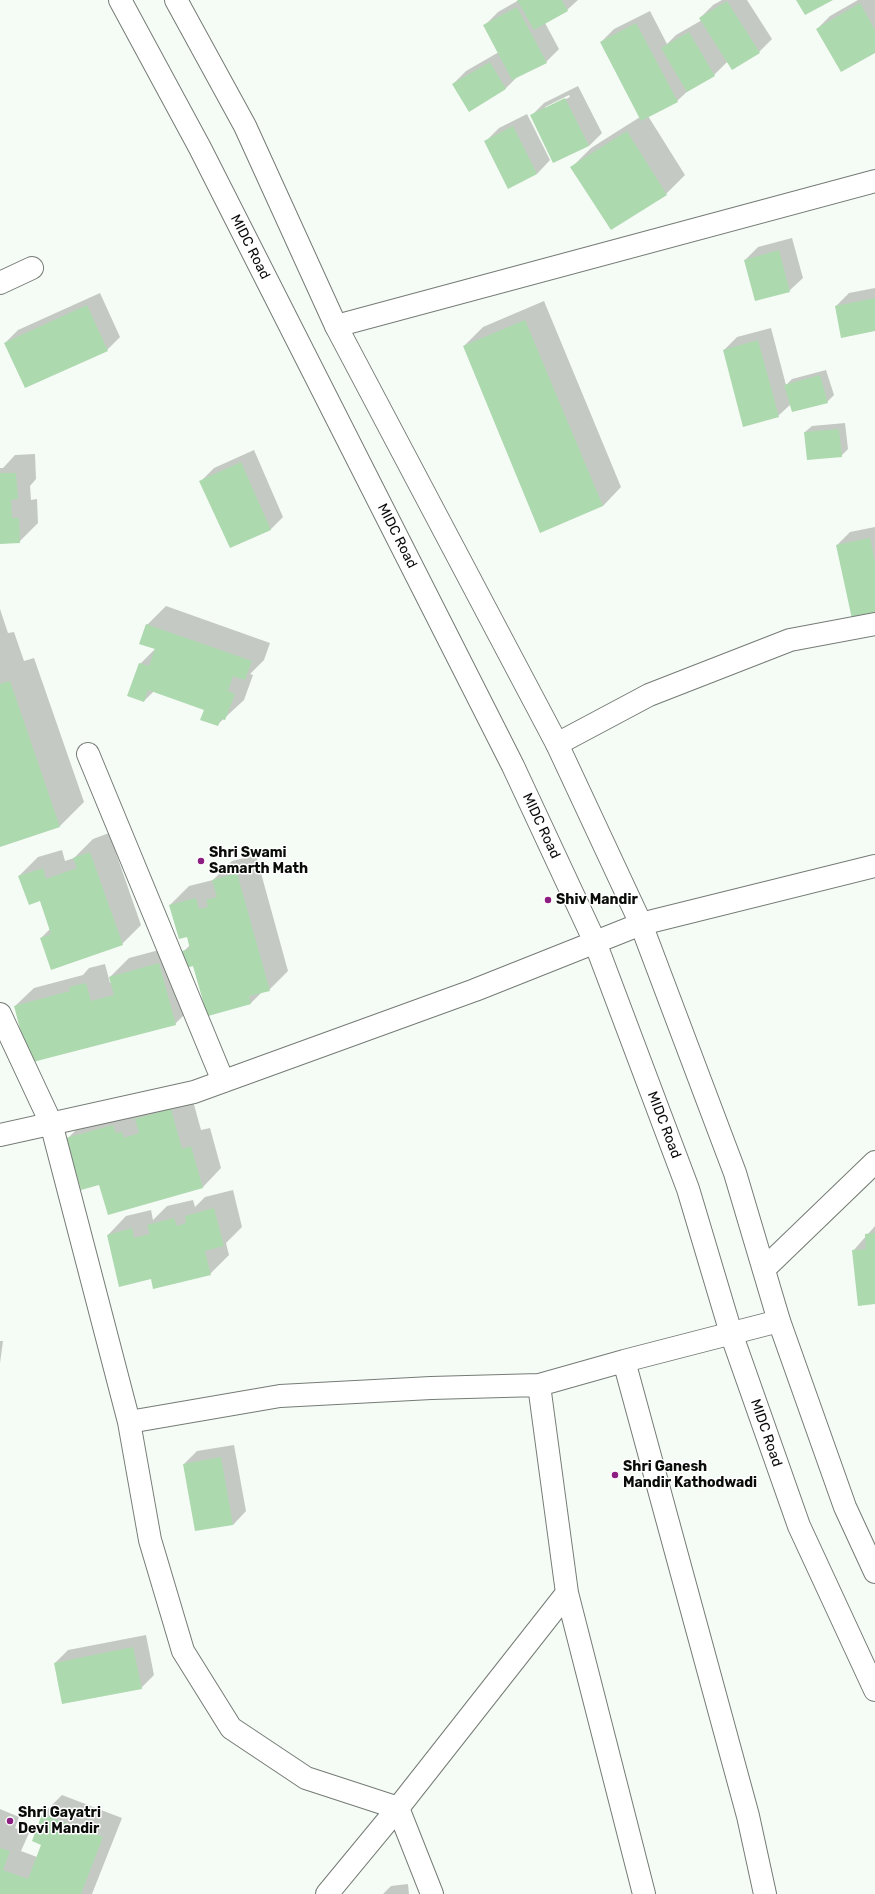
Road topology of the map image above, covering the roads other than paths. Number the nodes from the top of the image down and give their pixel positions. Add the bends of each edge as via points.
1 (120, 0) edge
2 (176, 0) edge
3 (875, 181) edge
4 (32, 268) dead end
5 (0, 283) edge
6 (336, 326) junction
7 (875, 624) edge
8 (558, 744) junction
9 (88, 754) dead end
10 (875, 866) edge
11 (640, 924) junction
12 (595, 942) junction
13 (0, 1014) edge
14 (223, 1081) junction
15 (52, 1123) junction
16 (0, 1135) edge
17 (875, 1162) edge
18 (764, 1269) junction
19 (779, 1321) junction
20 (731, 1333) junction
21 (624, 1360) junction
22 (539, 1385) junction
23 (129, 1422) junction
24 (875, 1572) edge
25 (567, 1593) junction
26 (875, 1690) edge
27 (398, 1808) junction
28 (327, 1894) edge
29 (432, 1894) edge
30 (644, 1894) edge
31 (765, 1894) edge

1 - 12 street, MIDC Road via 200,148 513,766
2 - 6 street via 245,126
3 - 6 street
4 - 5 street
6 - 8 street
7 - 8 street via 790,640 649,695
8 - 11 street
9 - 14 street
10 - 11 street
11 - 12 street
11 - 18 street via 735,1173
12 - 14 street via 475,990
12 - 20 street, MIDC Road via 688,1189
13 - 15 street
14 - 15 street via 194,1092
15 - 16 street
15 - 23 street
17 - 18 street
18 - 19 street
19 - 20 street
19 - 24 street via 845,1507
20 - 21 street
20 - 26 street, MIDC Road via 799,1526
21 - 22 street
21 - 31 street via 748,1816
22 - 23 street via 280,1396
22 - 25 street
23 - 27 street via 150,1540 183,1651 230,1728 306,1778
25 - 27 street
25 - 30 street
27 - 28 street
27 - 29 street

